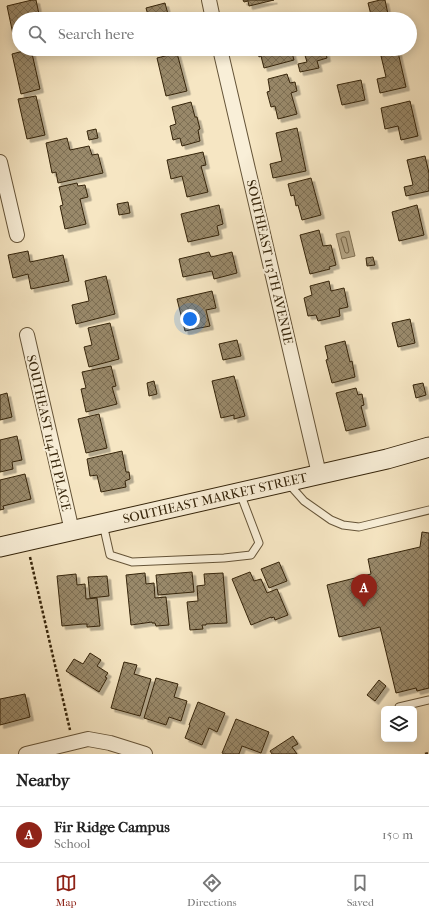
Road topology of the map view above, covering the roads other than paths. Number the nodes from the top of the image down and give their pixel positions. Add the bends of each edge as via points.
1 (209, 0) edge
2 (212, 12) edge
3 (222, 56) edge
4 (0, 162) edge
5 (17, 235) dead end
6 (27, 335) dead end
7 (429, 447) edge
8 (319, 474) junction
9 (286, 482) junction
10 (240, 492) junction
11 (429, 510) edge
12 (103, 524) junction
13 (72, 531) junction
14 (0, 547) edge
15 (429, 700) edge
16 (403, 706) edge
17 (66, 747) edge
18 (26, 754) edge
19 (145, 754) edge

1 - 2 street
3 - 8 street, SOUTHEAST 113TH AVENUE
4 - 5 street
6 - 13 street, SOUTHEAST 114TH PLACE
7 - 8 street, SOUTHEAST MARKET STREET
8 - 9 street, SOUTHEAST MARKET STREET
9 - 10 street, SOUTHEAST MARKET STREET
9 - 11 lane via 304,501 331,520 343,525 359,527
10 - 12 street, SOUTHEAST MARKET STREET
10 - 12 lane via 259,543 251,555 132,562 110,555
12 - 13 street, SOUTHEAST MARKET STREET
13 - 14 street, SOUTHEAST MARKET STREET
15 - 16 lane
17 - 18 street
17 - 19 street via 88,739

